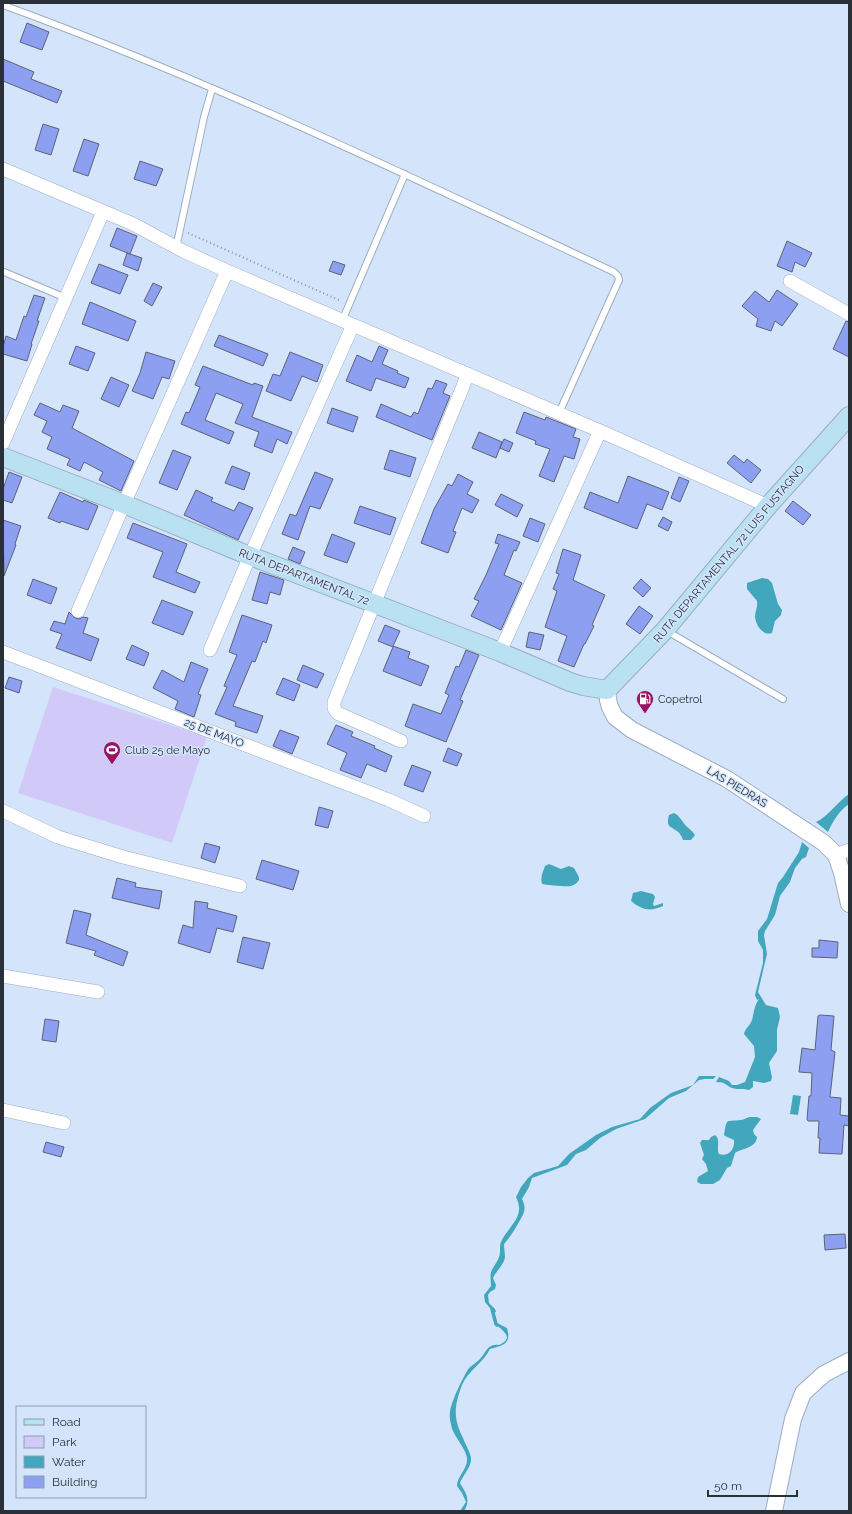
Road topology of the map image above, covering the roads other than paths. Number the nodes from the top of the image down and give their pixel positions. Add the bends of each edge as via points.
1 (3, 5) edge
2 (212, 89) junction
3 (3, 169) edge
4 (405, 174) junction
5 (103, 212) junction
6 (176, 248) junction
7 (227, 271) junction
8 (4, 272) dead end
9 (790, 281) dead end
10 (66, 298) junction
11 (849, 314) edge
12 (347, 323) junction
13 (468, 374) junction
14 (559, 413) junction
15 (849, 416) edge
16 (600, 431) junction
17 (3, 443) edge
18 (3, 457) edge
19 (124, 504) junction
20 (768, 506) junction
21 (250, 556) junction
22 (374, 604) junction
23 (78, 612) dead end
24 (666, 630) junction
25 (210, 650) dead end
26 (3, 652) edge
27 (500, 652) junction
28 (607, 690) junction
29 (783, 699) dead end
30 (401, 741) dead end
31 (3, 811) edge
32 (424, 816) dead end
33 (843, 852) edge
34 (240, 886) dead end
35 (849, 904) edge
36 (3, 976) edge
37 (98, 992) dead end
38 (3, 1110) edge
39 (64, 1123) dead end
40 (849, 1361) edge
41 (774, 1511) edge

1 - 2 lane
2 - 4 lane
2 - 6 lane
3 - 5 street
4 - 12 lane via 349,305
4 - 14 lane via 618,276 619,280
5 - 6 street via 133,224
5 - 10 street
6 - 7 street
7 - 12 street
7 - 19 street
8 - 10 lane
9 - 11 street
10 - 17 street
12 - 13 street
12 - 21 street
13 - 14 street
13 - 22 street
14 - 16 street
15 - 20 main road, RUTA DEPARTAMENTAL 72 LUIS FUSTAGNO
16 - 20 street
16 - 27 street
18 - 19 main road, RUTA DEPARTAMENTAL 72
19 - 21 main road, RUTA DEPARTAMENTAL 72
19 - 23 street
20 - 24 main road, RUTA DEPARTAMENTAL 72 LUIS FUSTAGNO
21 - 22 main road, RUTA DEPARTAMENTAL 72
21 - 25 street
22 - 27 main road, RUTA DEPARTAMENTAL 72
22 - 30 street via 334,702 334,708 337,713
24 - 28 main road, RUTA DEPARTAMENTAL 72 LUIS FUSTAGNO
24 - 29 lane
26 - 32 street, 25 DE MAYO via 389,800
27 - 28 main road, RUTA DEPARTAMENTAL 72 via 570,682
28 - 33 street, LAS PIEDRAS via 609,704 615,717 632,730 727,779 824,843
31 - 34 street via 58,837 123,857
33 - 35 street, LAS PIEDRAS via 842,873
36 - 37 street
38 - 39 street
40 - 41 street via 824,1374 803,1393 793,1419

